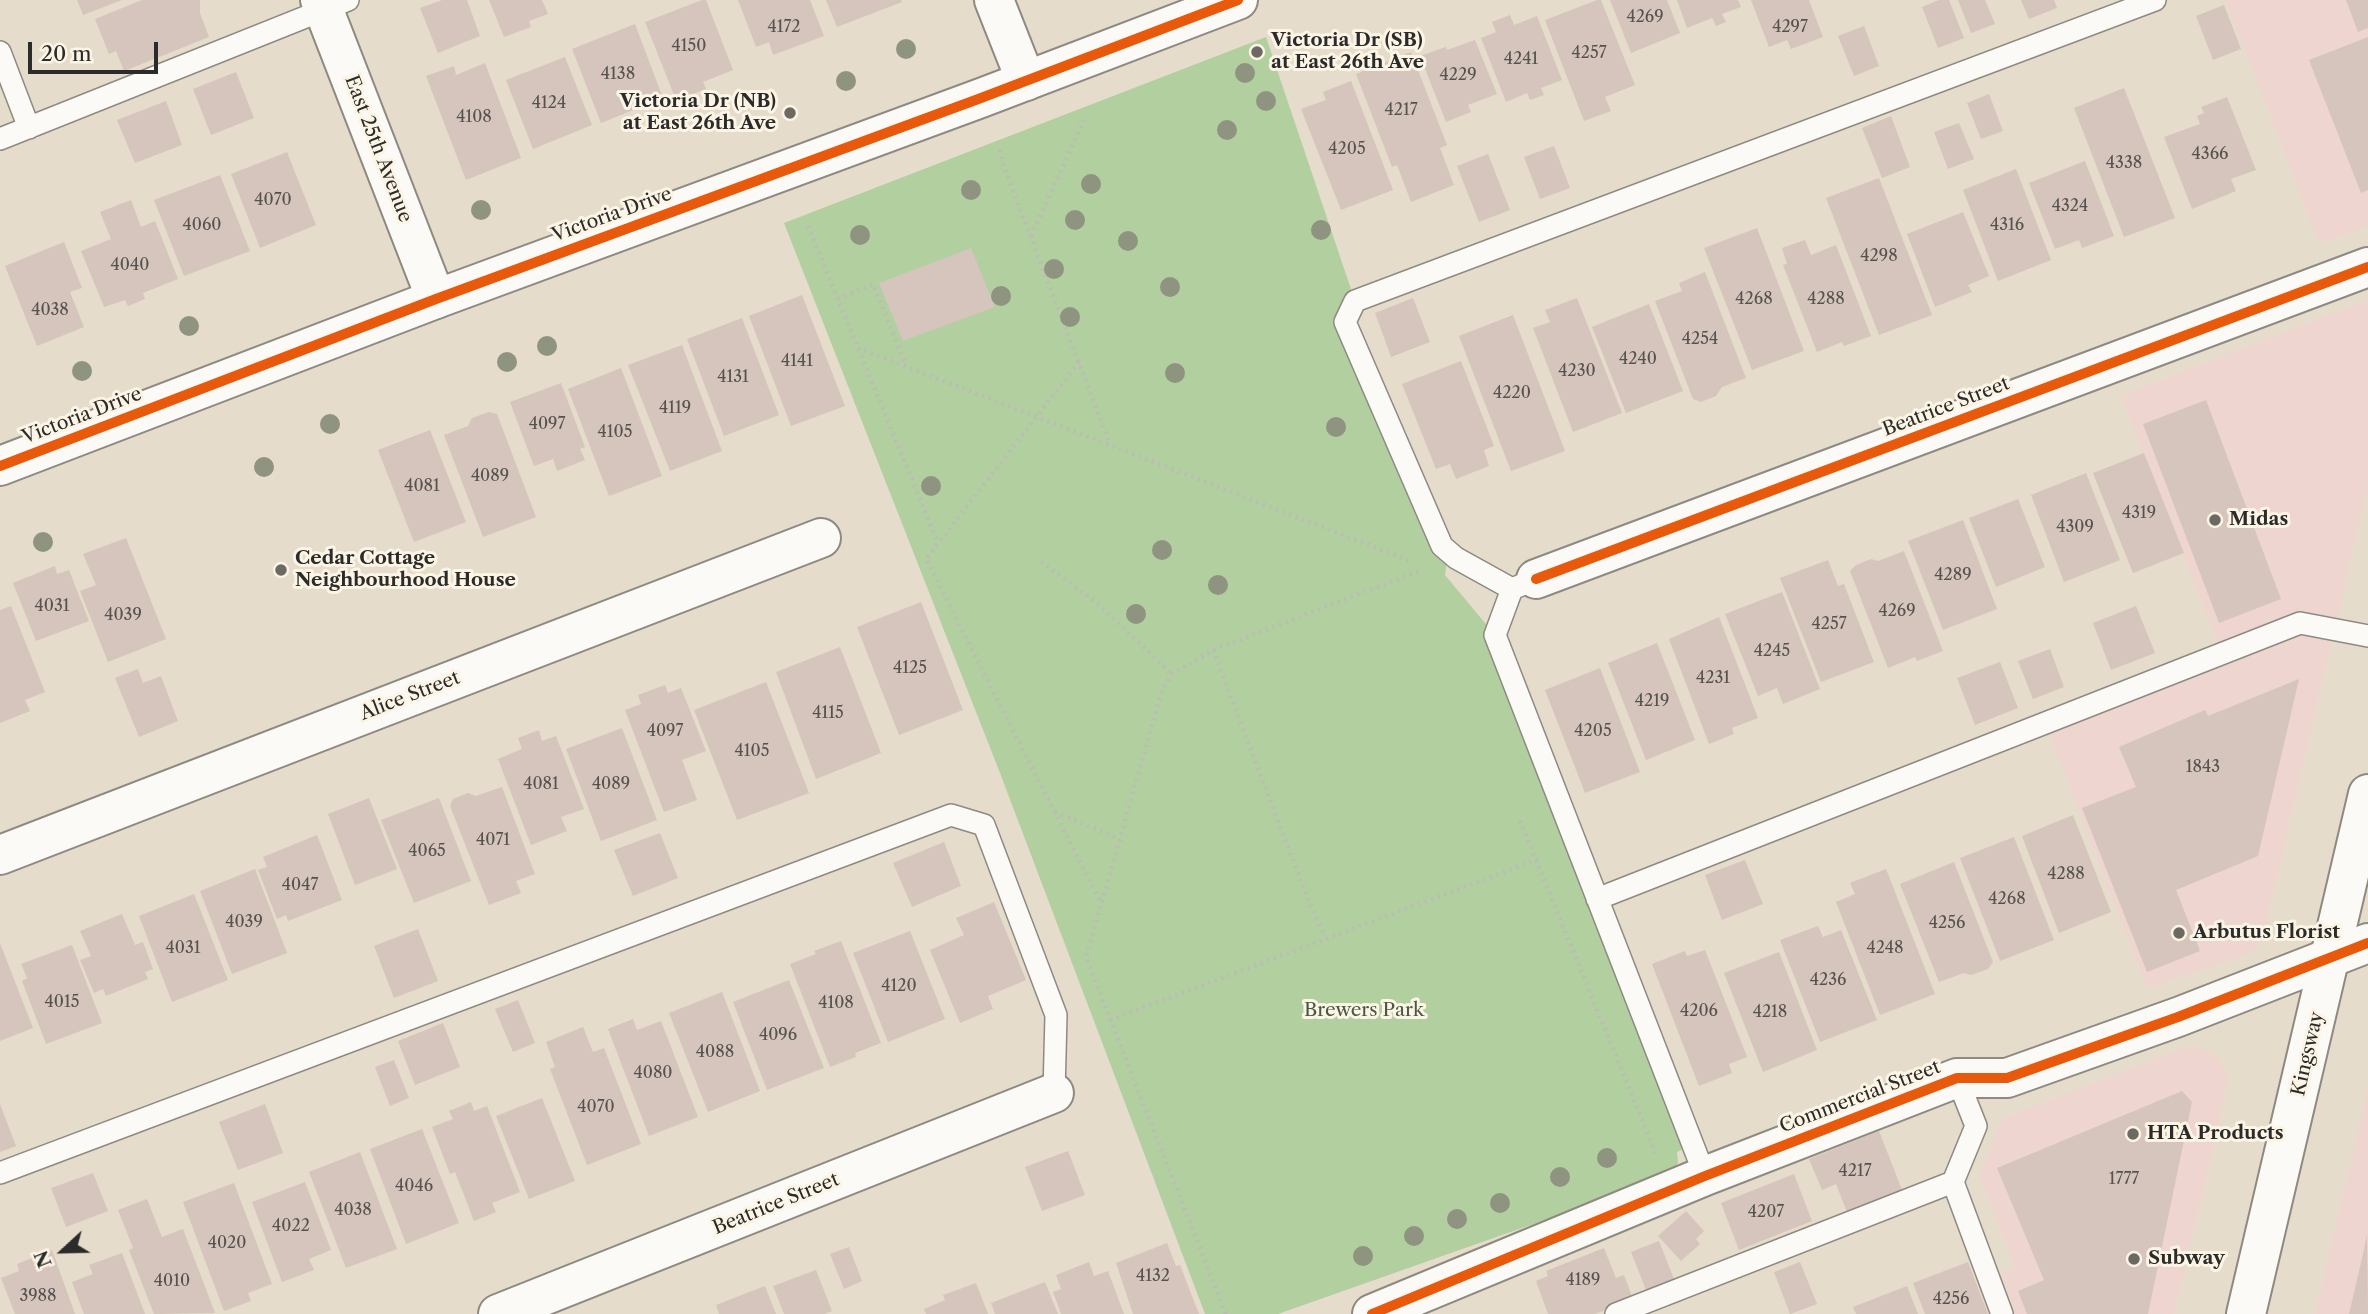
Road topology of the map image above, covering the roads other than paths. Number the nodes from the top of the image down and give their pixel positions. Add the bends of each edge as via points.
1 (994, 0) edge
2 (1238, 0) edge
3 (2155, 0) edge
4 (330, 3) edge
5 (0, 52) edge
6 (1026, 81) junction
7 (29, 128) junction
8 (0, 139) edge
9 (2368, 267) edge
10 (436, 299) junction
11 (0, 466) edge
12 (821, 538) dead end
13 (1524, 584) junction
14 (2368, 636) edge
15 (2368, 794) edge
16 (0, 855) edge
17 (1597, 900) junction
18 (2368, 943) edge
19 (2331, 958) junction
20 (1957, 1078) junction
21 (1055, 1093) joint
22 (0, 1173) edge
23 (1705, 1176) junction
24 (1952, 1182) junction
25 (498, 1314) edge
26 (1372, 1314) edge
27 (1616, 1314) edge
28 (2002, 1314) edge
29 (2246, 1314) edge

1 - 6 street
2 - 6 street, Victoria Drive
3 - 13 lane via 1355,300 1345,322 1442,546 1456,558
4 - 7 lane
4 - 10 street, East 25th Avenue
5 - 7 lane
6 - 10 street, Victoria Drive
7 - 8 lane
9 - 13 street, Beatrice Street
10 - 11 street, Victoria Drive
12 - 16 street, Alice Street
13 - 17 lane via 1495,635
14 - 17 lane via 2300,623
15 - 19 street, Kingsway
17 - 23 lane
18 - 19 street, Commercial Street
19 - 20 street, Commercial Street via 2007,1078
19 - 29 street, Kingsway
20 - 23 street, Commercial Street
20 - 24 lane via 1976,1126
21 - 22 lane via 1056,1015 984,825 951,815
21 - 25 street, Beatrice Street
23 - 26 street, Commercial Street
24 - 27 lane
24 - 28 lane

